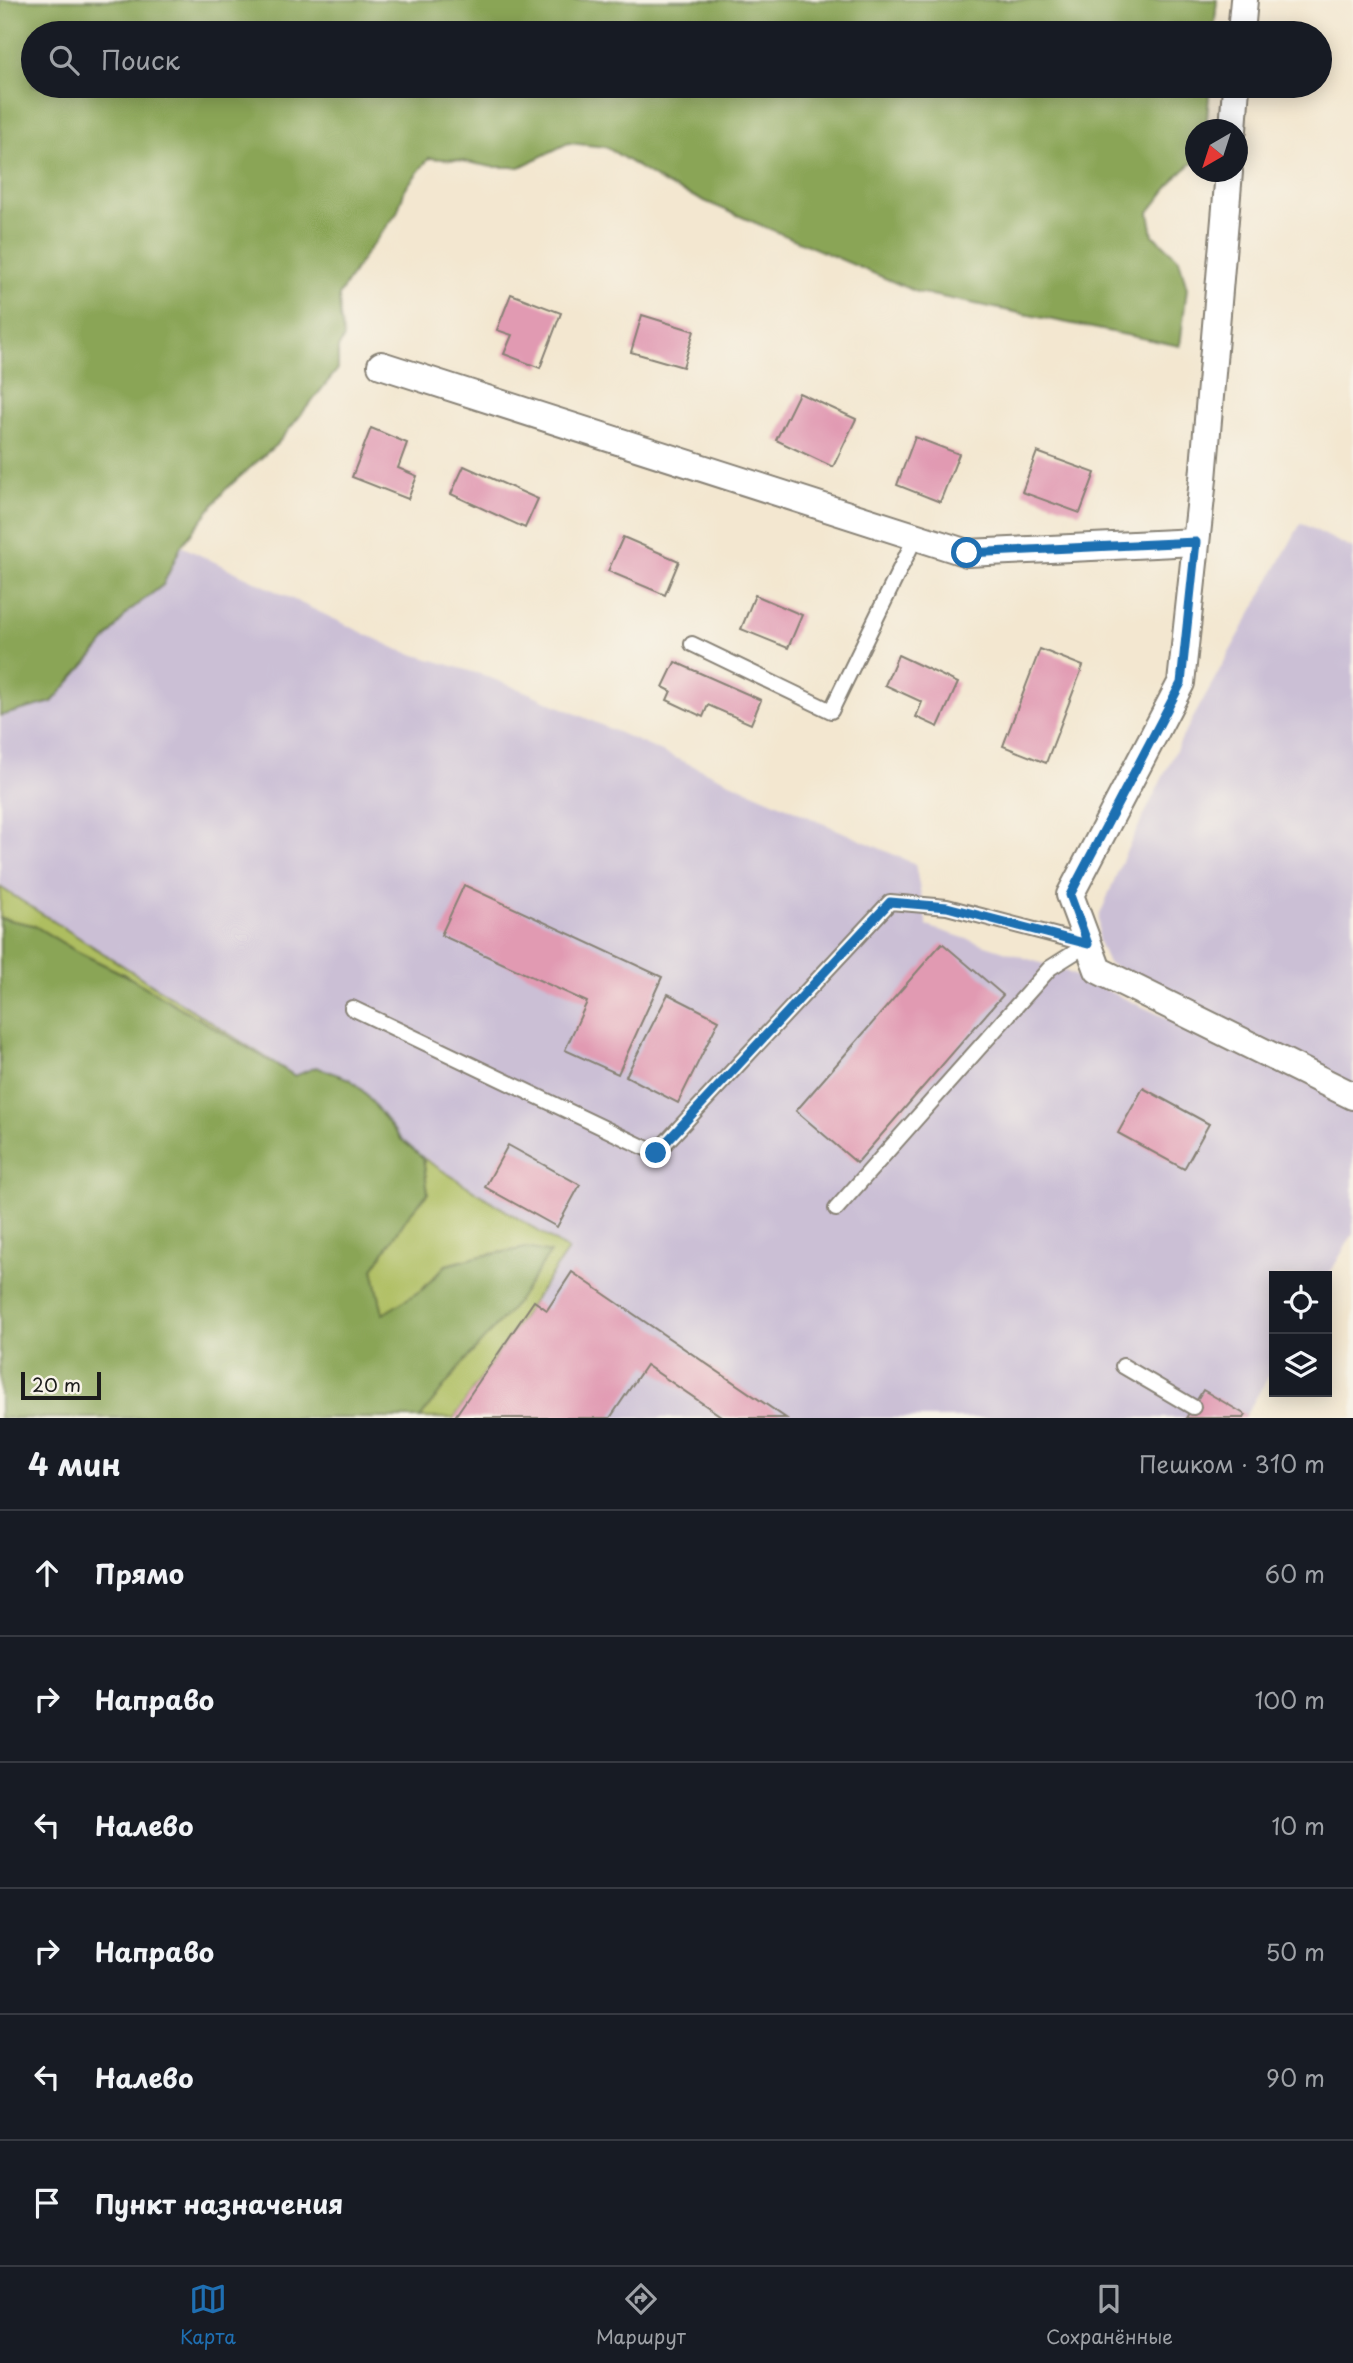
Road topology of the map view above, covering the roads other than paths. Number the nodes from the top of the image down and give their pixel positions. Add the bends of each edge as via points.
1 (1244, 0) edge
2 (1242, 21) edge
3 (1235, 98) edge
4 (1234, 119) edge
5 (1228, 182) edge
6 (381, 365) dead end
7 (916, 536) junction
8 (1196, 542) junction
9 (692, 644) dead end
10 (1088, 944) junction
11 (352, 1008) dead end
12 (1353, 1096) edge
13 (836, 1209) dead end
14 (1123, 1366) dead end
15 (1193, 1407) dead end

1 - 2 street
3 - 4 street
5 - 8 street
6 - 7 street
7 - 8 street via 967,553
7 - 9 lane via 831,711
8 - 10 street via 1181,683 1070,895
10 - 11 lane via 947,907 890,902 656,1153
10 - 12 street via 1098,970
10 - 13 lane via 1050,968
14 - 15 lane

